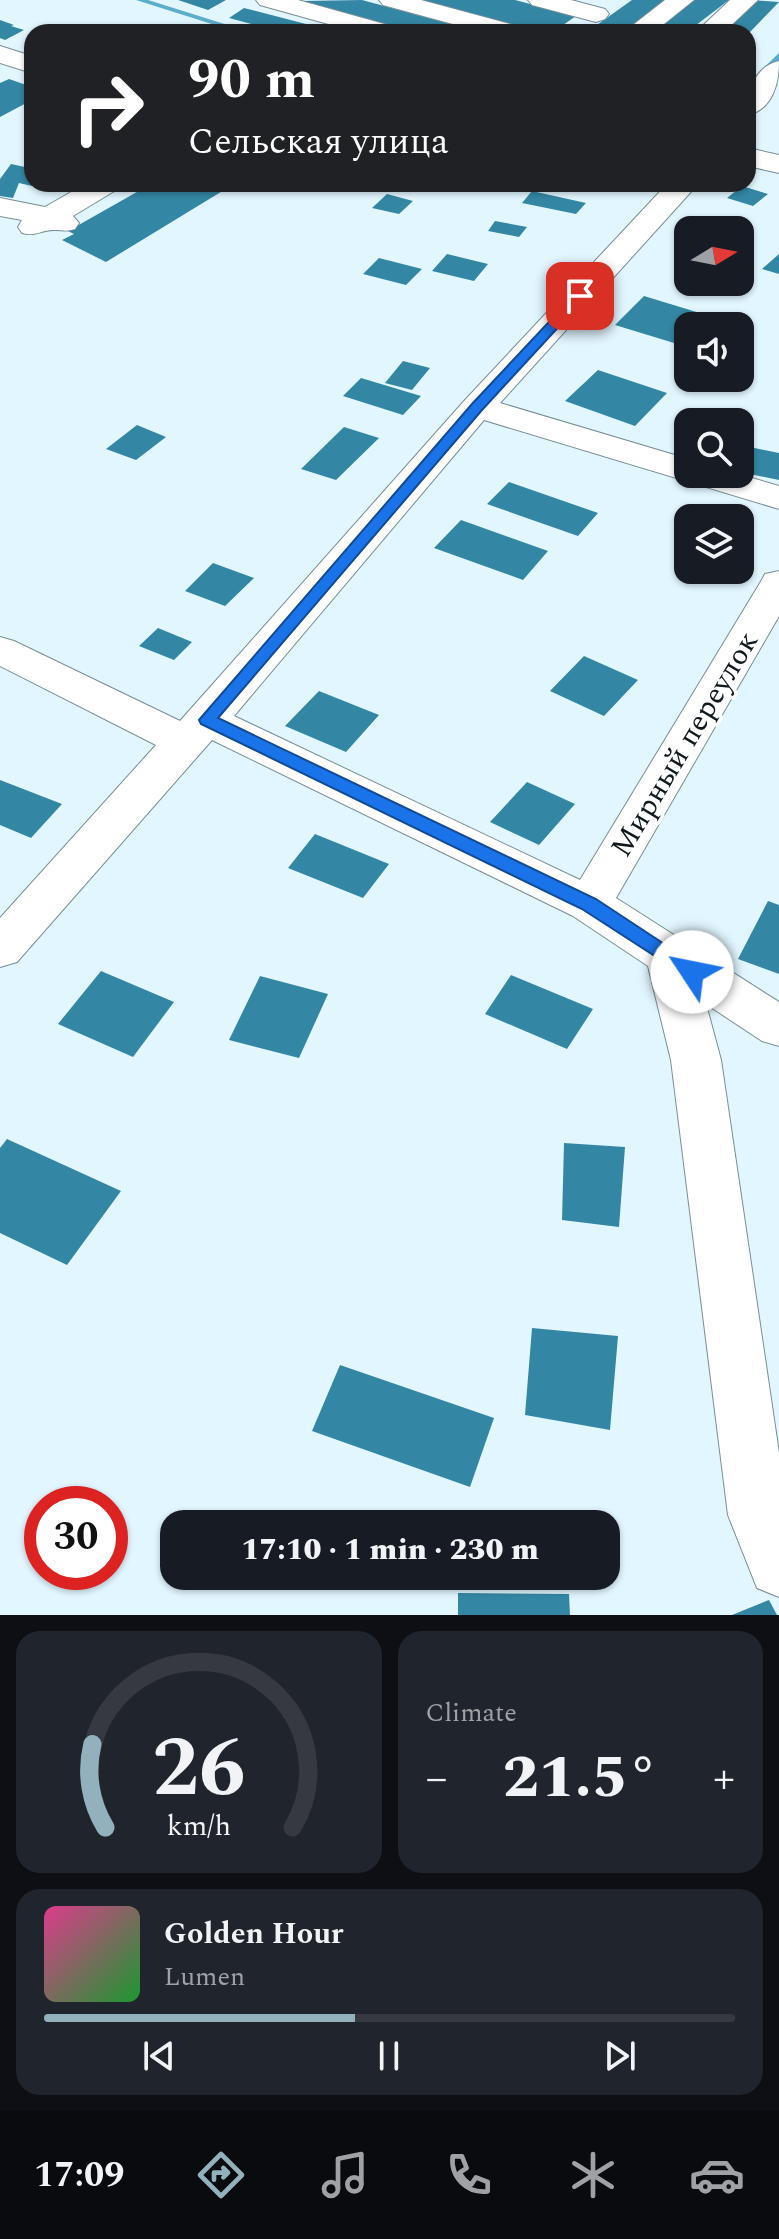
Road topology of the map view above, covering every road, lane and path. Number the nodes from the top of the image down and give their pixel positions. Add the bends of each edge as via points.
1 (269, 0) edge
2 (392, 0) edge
3 (541, 0) edge
4 (681, 0) edge
5 (745, 0) edge
6 (606, 7) edge
7 (357, 24) edge
8 (482, 24) edge
9 (582, 24) edge
10 (648, 24) edge
11 (718, 24) edge
12 (779, 69) edge
13 (756, 97) edge
14 (756, 159) edge
15 (779, 164) edge
16 (63, 192) edge
17 (676, 192) edge
18 (7, 201) edge
19 (87, 204) edge
20 (477, 407) junction
21 (674, 466) edge
22 (746, 488) edge
23 (779, 498) edge
24 (779, 583) edge
25 (0, 650) edge
26 (196, 730) junction
27 (589, 904) junction
28 (0, 949) edge
29 (669, 956) junction
30 (774, 1032) edge
31 (768, 1541) edge

1 - 7 street
2 - 8 street
3 - 6 street
4 - 10 street
5 - 11 street
6 - 9 street
12 - 13 street
14 - 15 street
16 - 19 street
17 - 20 street
18 - 19 street
20 - 21 street
20 - 26 street
22 - 23 street
24 - 27 street, Мирный переулок
25 - 26 street
26 - 27 street
26 - 28 street
27 - 29 street
29 - 30 street
29 - 31 street via 696,1060

